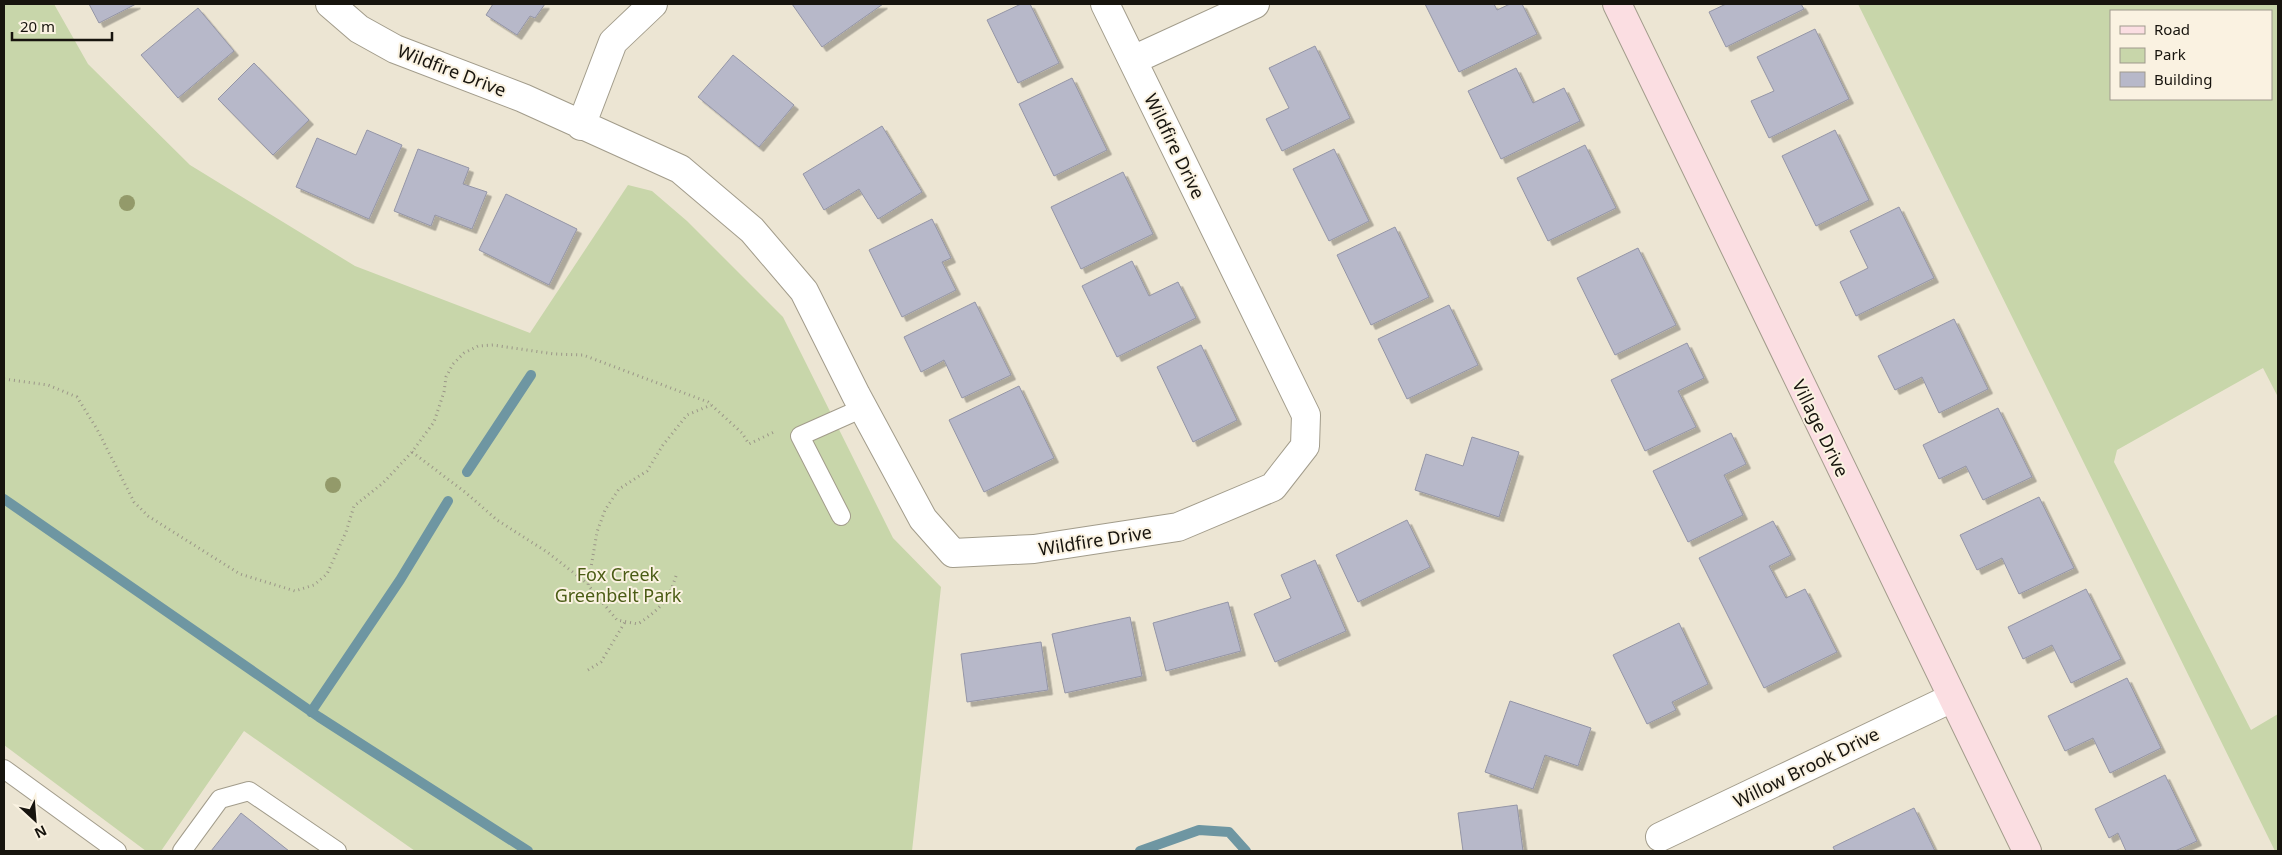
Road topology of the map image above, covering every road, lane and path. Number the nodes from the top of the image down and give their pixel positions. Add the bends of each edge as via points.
1 (330, 4) edge
2 (653, 4) edge
3 (1106, 4) edge
4 (1255, 4) edge
5 (1616, 4) edge
6 (1133, 60) junction
7 (581, 126) junction
8 (4, 379) edge
9 (711, 405) junction
10 (863, 408) junction
11 (785, 427) dead end
12 (412, 452) junction
13 (841, 516) dead end
14 (676, 576) dead end
15 (588, 585) junction
16 (625, 622) junction
17 (588, 670) dead end
18 (1952, 698) junction
19 (4, 769) edge
20 (1660, 837) dead end
21 (117, 851) edge
22 (182, 851) edge
23 (337, 851) edge
24 (2027, 851) edge

1 - 7 street, Wildfire Drive via 359,29 395,49 523,98
2 - 7 street via 613,42
3 - 6 street, Wildfire Drive
4 - 6 street
5 - 18 street, Village Drive
6 - 10 street, Wildfire Drive via 1306,415 1306,446 1273,487 1178,527 1034,549 954,553 923,519
7 - 10 street, Wildfire Drive via 680,169 752,230 804,291
8 - 12 path via 48,385 77,398 134,502 148,516 240,574 295,592 314,585 326,574 346,532 354,506 383,483
9 - 11 path via 742,433 749,444
9 - 12 path via 583,355 478,346 453,364 446,377 434,422
9 - 15 path via 687,415 647,471 619,489 605,510 597,532
10 - 13 lane via 800,436
12 - 15 path via 497,520 547,552
14 - 16 path via 671,593 657,612 638,624
15 - 16 path via 617,620
16 - 17 path via 601,662
18 - 20 street, Willow Brook Drive
18 - 24 street, Village Drive
19 - 21 lane
22 - 23 lane via 220,799 250,791

